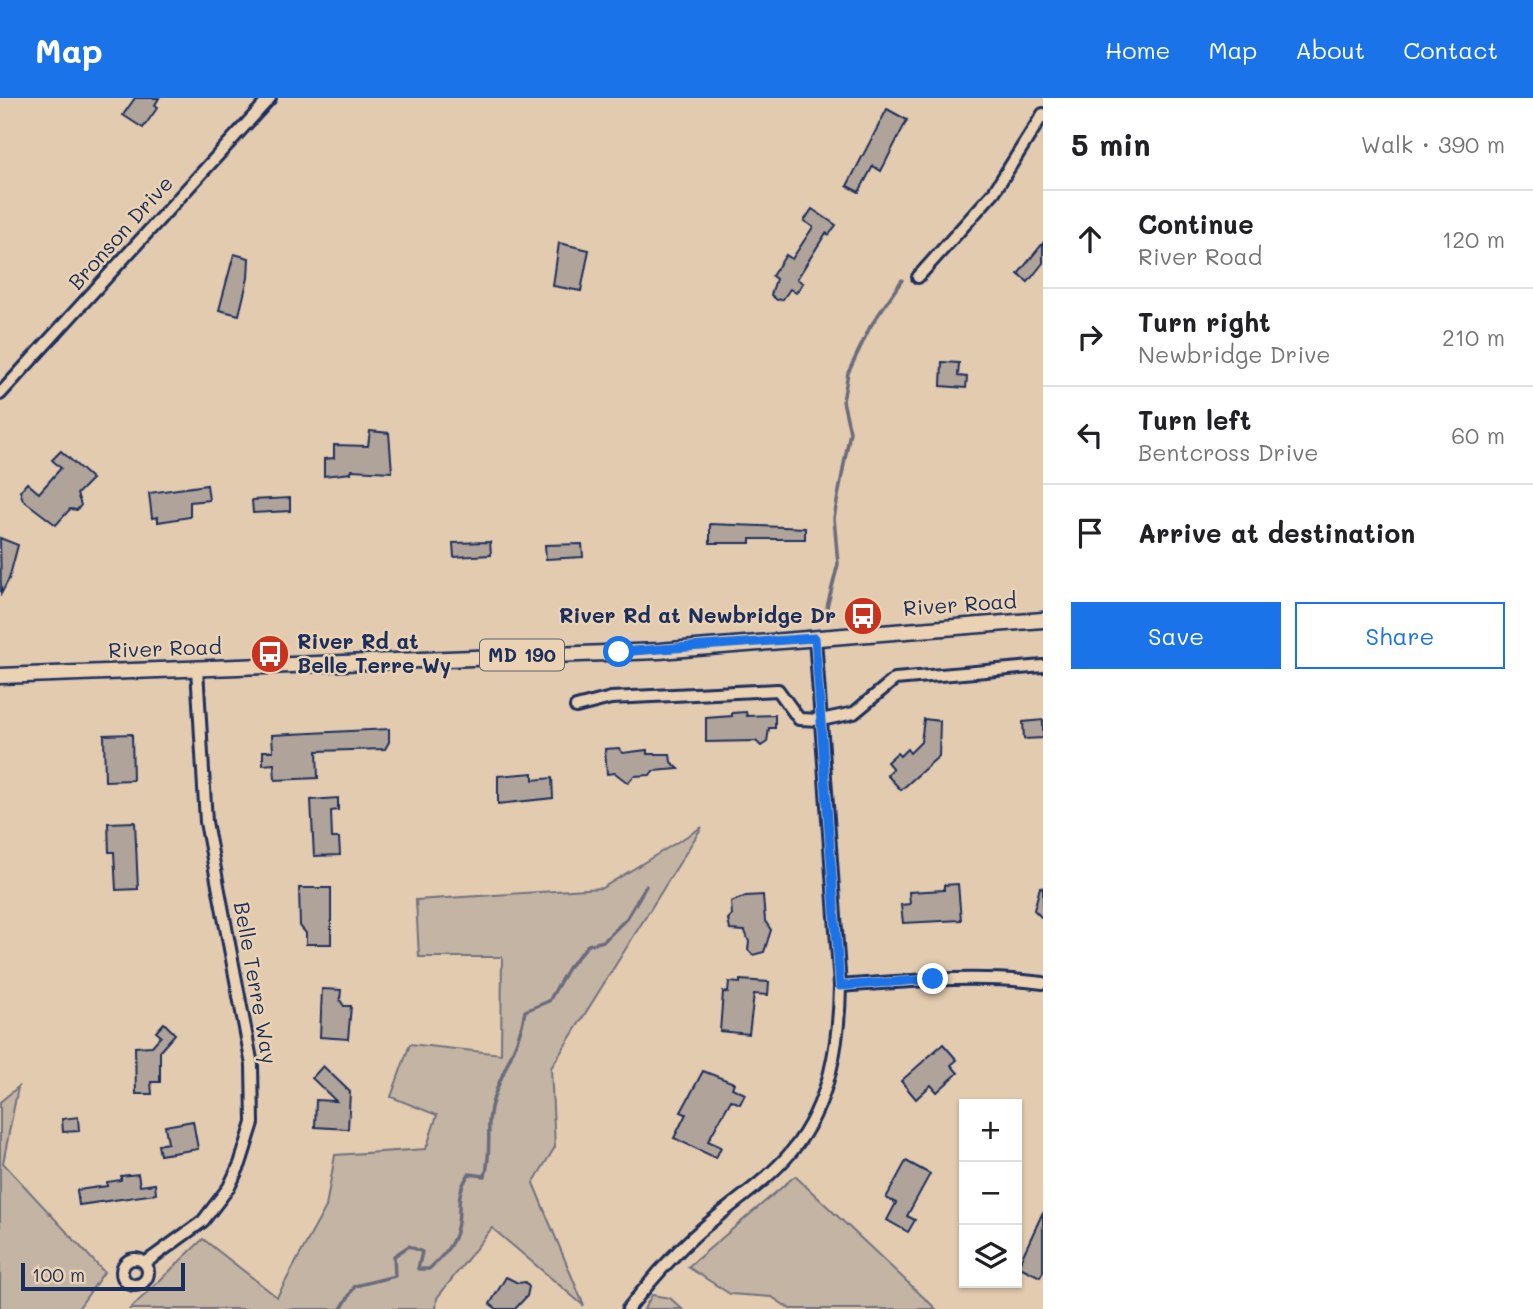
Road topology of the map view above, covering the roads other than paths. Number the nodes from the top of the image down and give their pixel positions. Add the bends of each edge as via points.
1 (270, 98) edge
2 (1043, 114) edge
3 (918, 277) dead end
4 (0, 394) edge
5 (1043, 620) edge
6 (815, 638) junction
7 (1043, 666) edge
8 (197, 669) junction
9 (0, 676) edge
10 (576, 707) dead end
11 (821, 720) junction
12 (1043, 983) edge
13 (840, 986) junction
14 (145, 1263) dead end
15 (628, 1309) edge

1 - 4 street, Bronson Drive
2 - 3 street via 995,192
5 - 6 main road, River Road / MD 190
6 - 8 main road, River Road / MD 190 via 659,651
6 - 11 street
7 - 11 street via 895,679 854,713
8 - 9 main road, River Road / MD 190
8 - 14 street, Belle Terre Way via 206,822 251,1065 253,1123 229,1187 203,1221
10 - 11 street via 611,698 778,690 799,719
11 - 13 street
12 - 13 street via 944,979
13 - 15 street via 840,1030 826,1089 793,1150 693,1237

